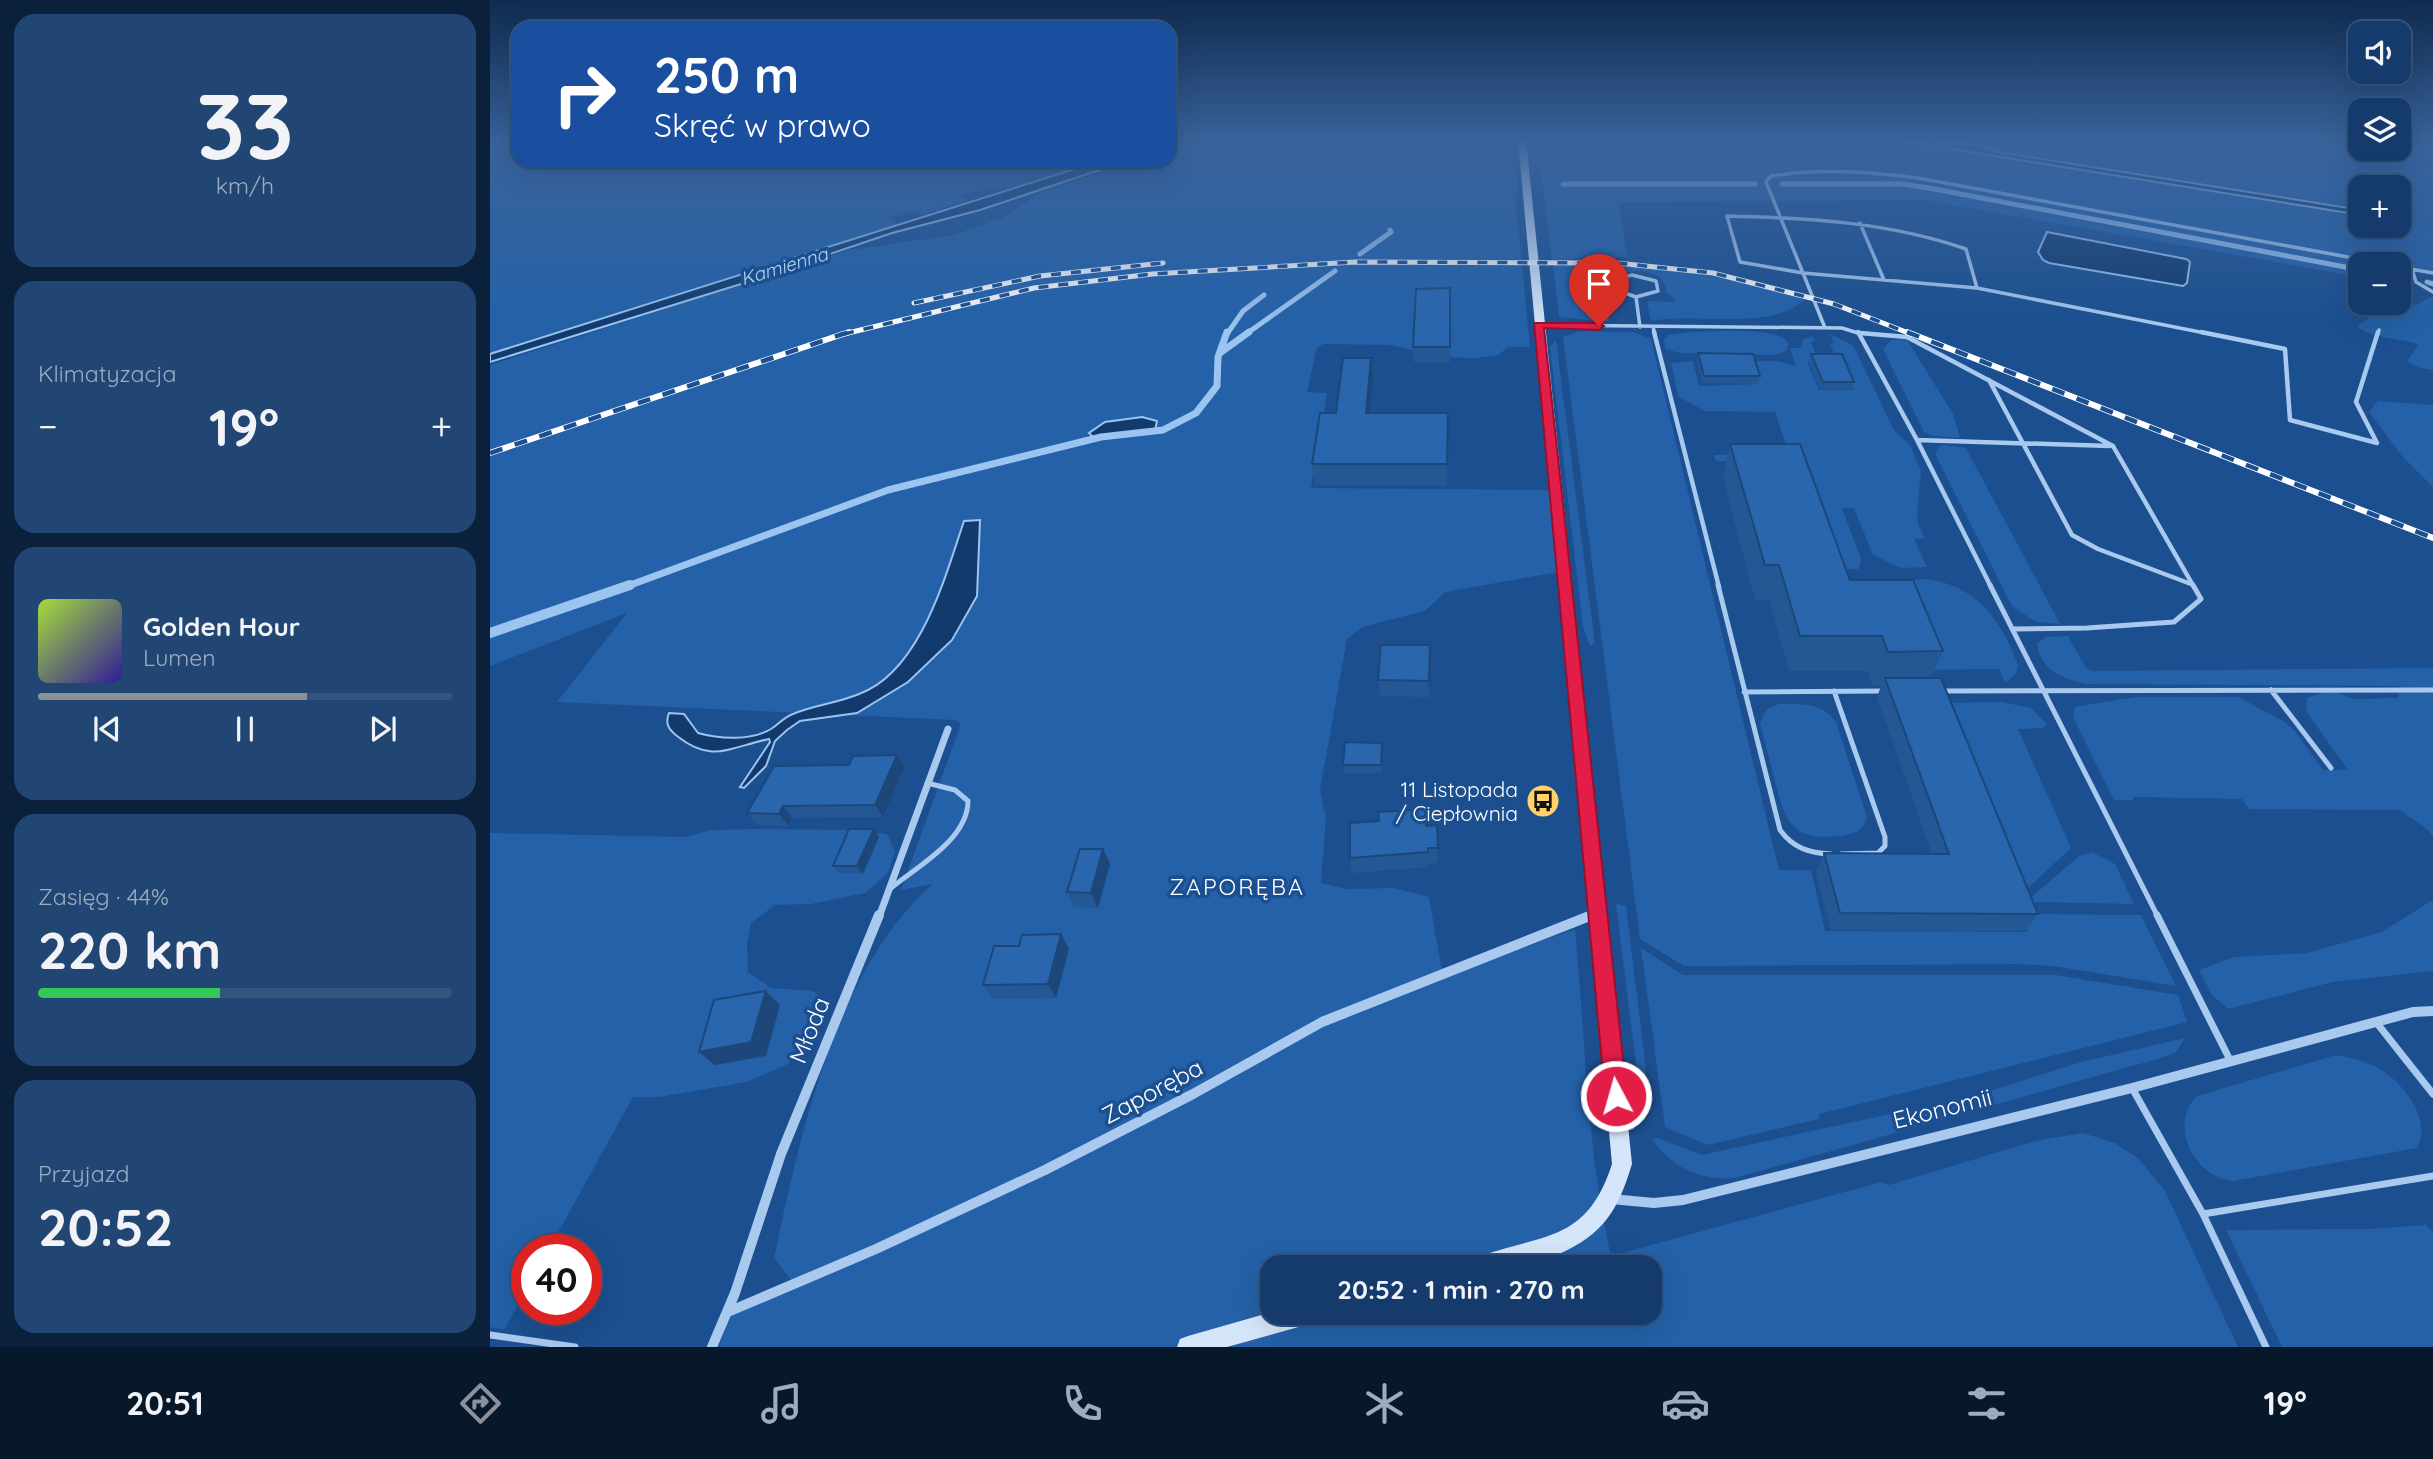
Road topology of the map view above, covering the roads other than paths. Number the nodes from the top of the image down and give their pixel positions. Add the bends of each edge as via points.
1 (1527, 203) edge
2 (1774, 203) edge
3 (2055, 203) edge
4 (1780, 218) junction
5 (1860, 223) junction
6 (2348, 257) edge
7 (2412, 269) joint
8 (1803, 273) junction
9 (2433, 273) edge
10 (1884, 279) junction
11 (1977, 288) junction
12 (2433, 292) edge
13 (1636, 297) junction
14 (1538, 325) junction
15 (1640, 327) junction
16 (1653, 327) junction
17 (1825, 328) junction
18 (2379, 330) dead end
19 (1860, 333) junction
20 (1989, 380) junction
21 (1917, 440) junction
22 (2021, 443) junction
23 (2113, 446) junction
24 (2193, 585) junction
25 (2012, 629) junction
26 (2271, 690) junction
27 (2433, 690) edge
28 (1834, 691) junction
29 (1889, 691) edge
30 (1930, 691) edge
31 (2043, 691) junction
32 (1744, 692) junction
33 (948, 729) dead end
34 (2331, 768) dead end
35 (927, 783) junction
36 (889, 890) junction
37 (1598, 913) junction
38 (2433, 1011) edge
39 (2376, 1022) junction
40 (2230, 1060) junction
41 (2132, 1088) junction
42 (2433, 1094) edge
43 (2433, 1176) edge
44 (1611, 1199) junction
45 (2203, 1214) junction
46 (1522, 1255) edge
47 (727, 1312) junction
48 (1267, 1325) edge
49 (490, 1335) edge
50 (575, 1347) edge
51 (712, 1347) edge
52 (1188, 1347) edge
53 (2266, 1347) edge

1 - 14 street
2 - 4 lane
3 - 6 lane
4 - 5 lane
4 - 8 lane
4 - 8 lane via 1727,216 1741,262
5 - 10 lane
5 - 11 lane via 1894,227 1966,249
7 - 9 lane
7 - 12 lane via 2416,282
8 - 10 lane
8 - 17 lane
10 - 11 lane
11 - 18 lane via 2285,349 2290,420 2377,443 2356,401
13 - 13 lane via 1618,292 1613,282 1632,275 1658,284 1654,293
13 - 15 lane
14 - 15 lane
14 - 37 street
15 - 16 lane
16 - 17 lane
16 - 32 lane
17 - 19 lane
19 - 20 lane via 1907,337
19 - 21 lane
20 - 22 lane
20 - 23 lane
21 - 22 lane
21 - 25 lane
22 - 23 lane
22 - 24 lane via 2071,535
23 - 24 lane
24 - 25 lane via 2201,599 2174,622
25 - 31 lane
26 - 27 lane
26 - 31 lane
26 - 34 lane
28 - 29 lane
28 - 32 lane
28 - 32 lane via 1885,837 1885,846 1878,853 1812,854 1788,842 1780,830
30 - 31 lane
31 - 40 lane
33 - 35 street, Młoda
35 - 36 street, Młoda
35 - 36 lane via 962,791 972,809 948,841
36 - 47 street, Młoda via 781,1154
37 - 44 street via 1621,1141 1622,1164
37 - 47 street, Zaporęba via 1322,1022 1045,1170
38 - 39 street, Ekonomii
39 - 40 street, Ekonomii
39 - 42 lane
40 - 41 street, Ekonomii
41 - 44 street, Ekonomii via 1683,1200
41 - 45 lane
43 - 45 lane
44 - 46 street via 1582,1233
45 - 53 lane
47 - 51 street, Młoda
48 - 52 street
49 - 50 lane

